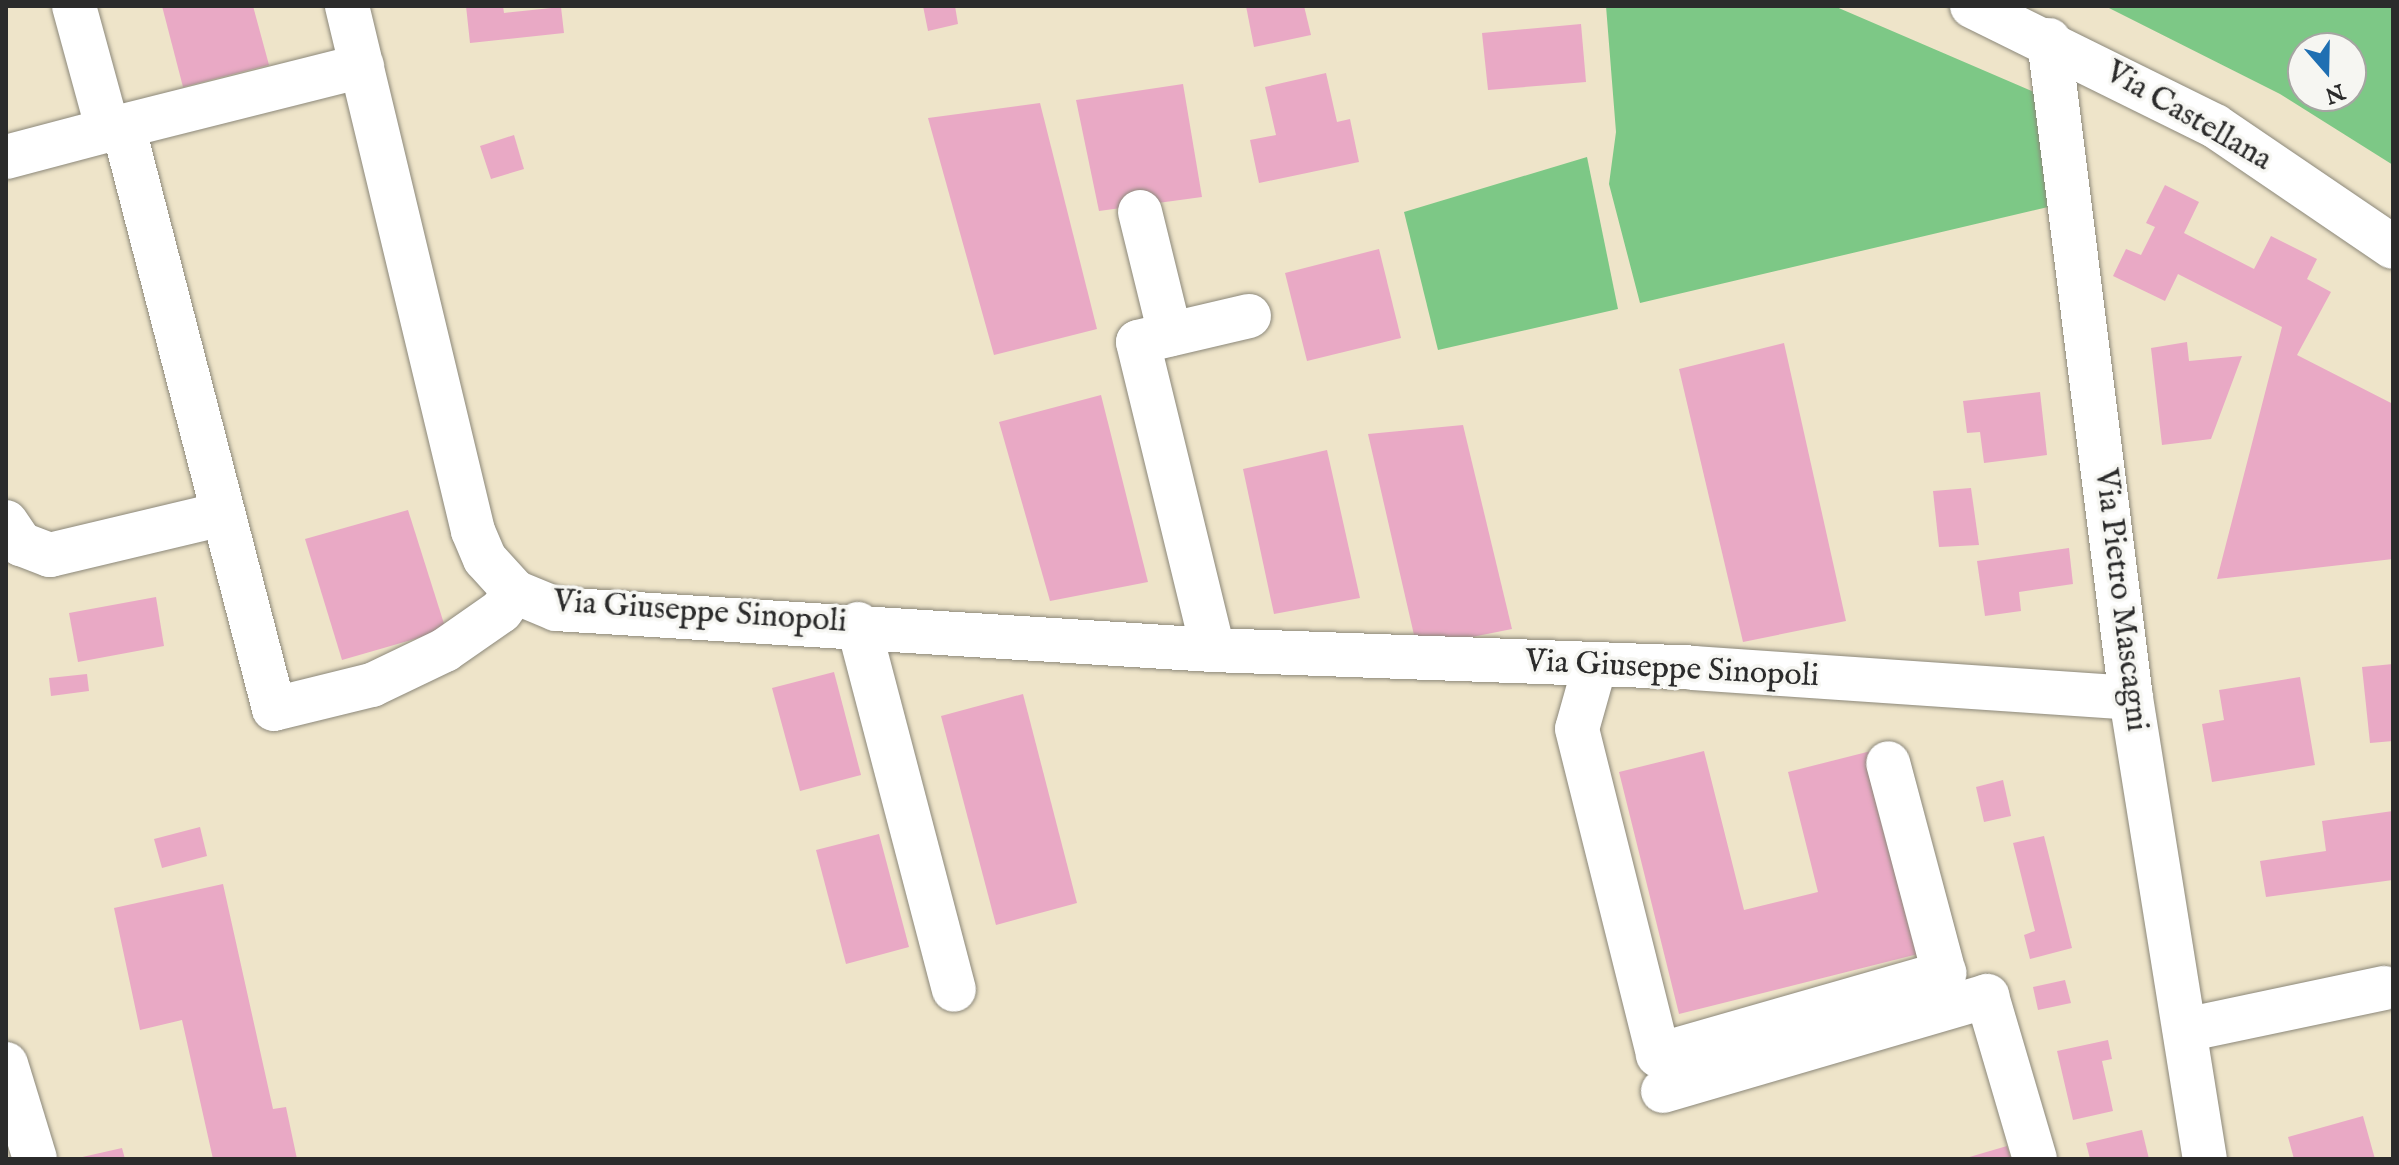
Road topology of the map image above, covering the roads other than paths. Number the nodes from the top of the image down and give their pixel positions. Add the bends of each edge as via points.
1 (74, 6) edge
2 (347, 6) edge
3 (1972, 6) edge
4 (2030, 24) edge
5 (362, 66) junction
6 (115, 128) junction
7 (6, 157) edge
8 (1140, 212) dead end
9 (2393, 247) edge
10 (1249, 316) dead end
11 (1170, 334) junction
12 (222, 514) junction
13 (6, 522) edge
14 (515, 592) junction
15 (858, 624) junction
16 (1213, 650) junction
17 (1595, 665) junction
18 (2131, 698) junction
19 (1888, 763) dead end
20 (2385, 988) dead end
21 (954, 990) dead end
22 (2185, 1030) junction
23 (6, 1064) edge
24 (1663, 1091) dead end
25 (35, 1159) edge
26 (2035, 1159) edge
27 (2205, 1159) edge

1 - 6 street
2 - 5 street, Via Giuseppe Sinopoli
3 - 4 street, Via Castellana
4 - 9 street, Via Castellana via 2215,126
4 - 18 street, Via Pietro Mascagni
5 - 6 street
5 - 14 street, Via Giuseppe Sinopoli via 473,531 485,559
6 - 7 street
6 - 12 street
8 - 11 street
10 - 11 street
11 - 16 street via 1138,342
12 - 13 street via 50,555 21,544
12 - 14 street via 274,709 372,685 433,656 501,611
14 - 15 street, Via Giuseppe Sinopoli via 556,609
15 - 16 street, Via Giuseppe Sinopoli
15 - 21 street
16 - 17 street, Via Giuseppe Sinopoli
17 - 18 street, Via Giuseppe Sinopoli
17 - 19 street via 1577,729 1658,1055 1944,973
18 - 22 street, Via Pietro Mascagni
20 - 22 street
22 - 27 street, Via Pietro Mascagni
23 - 25 street
24 - 26 street via 1987,996

